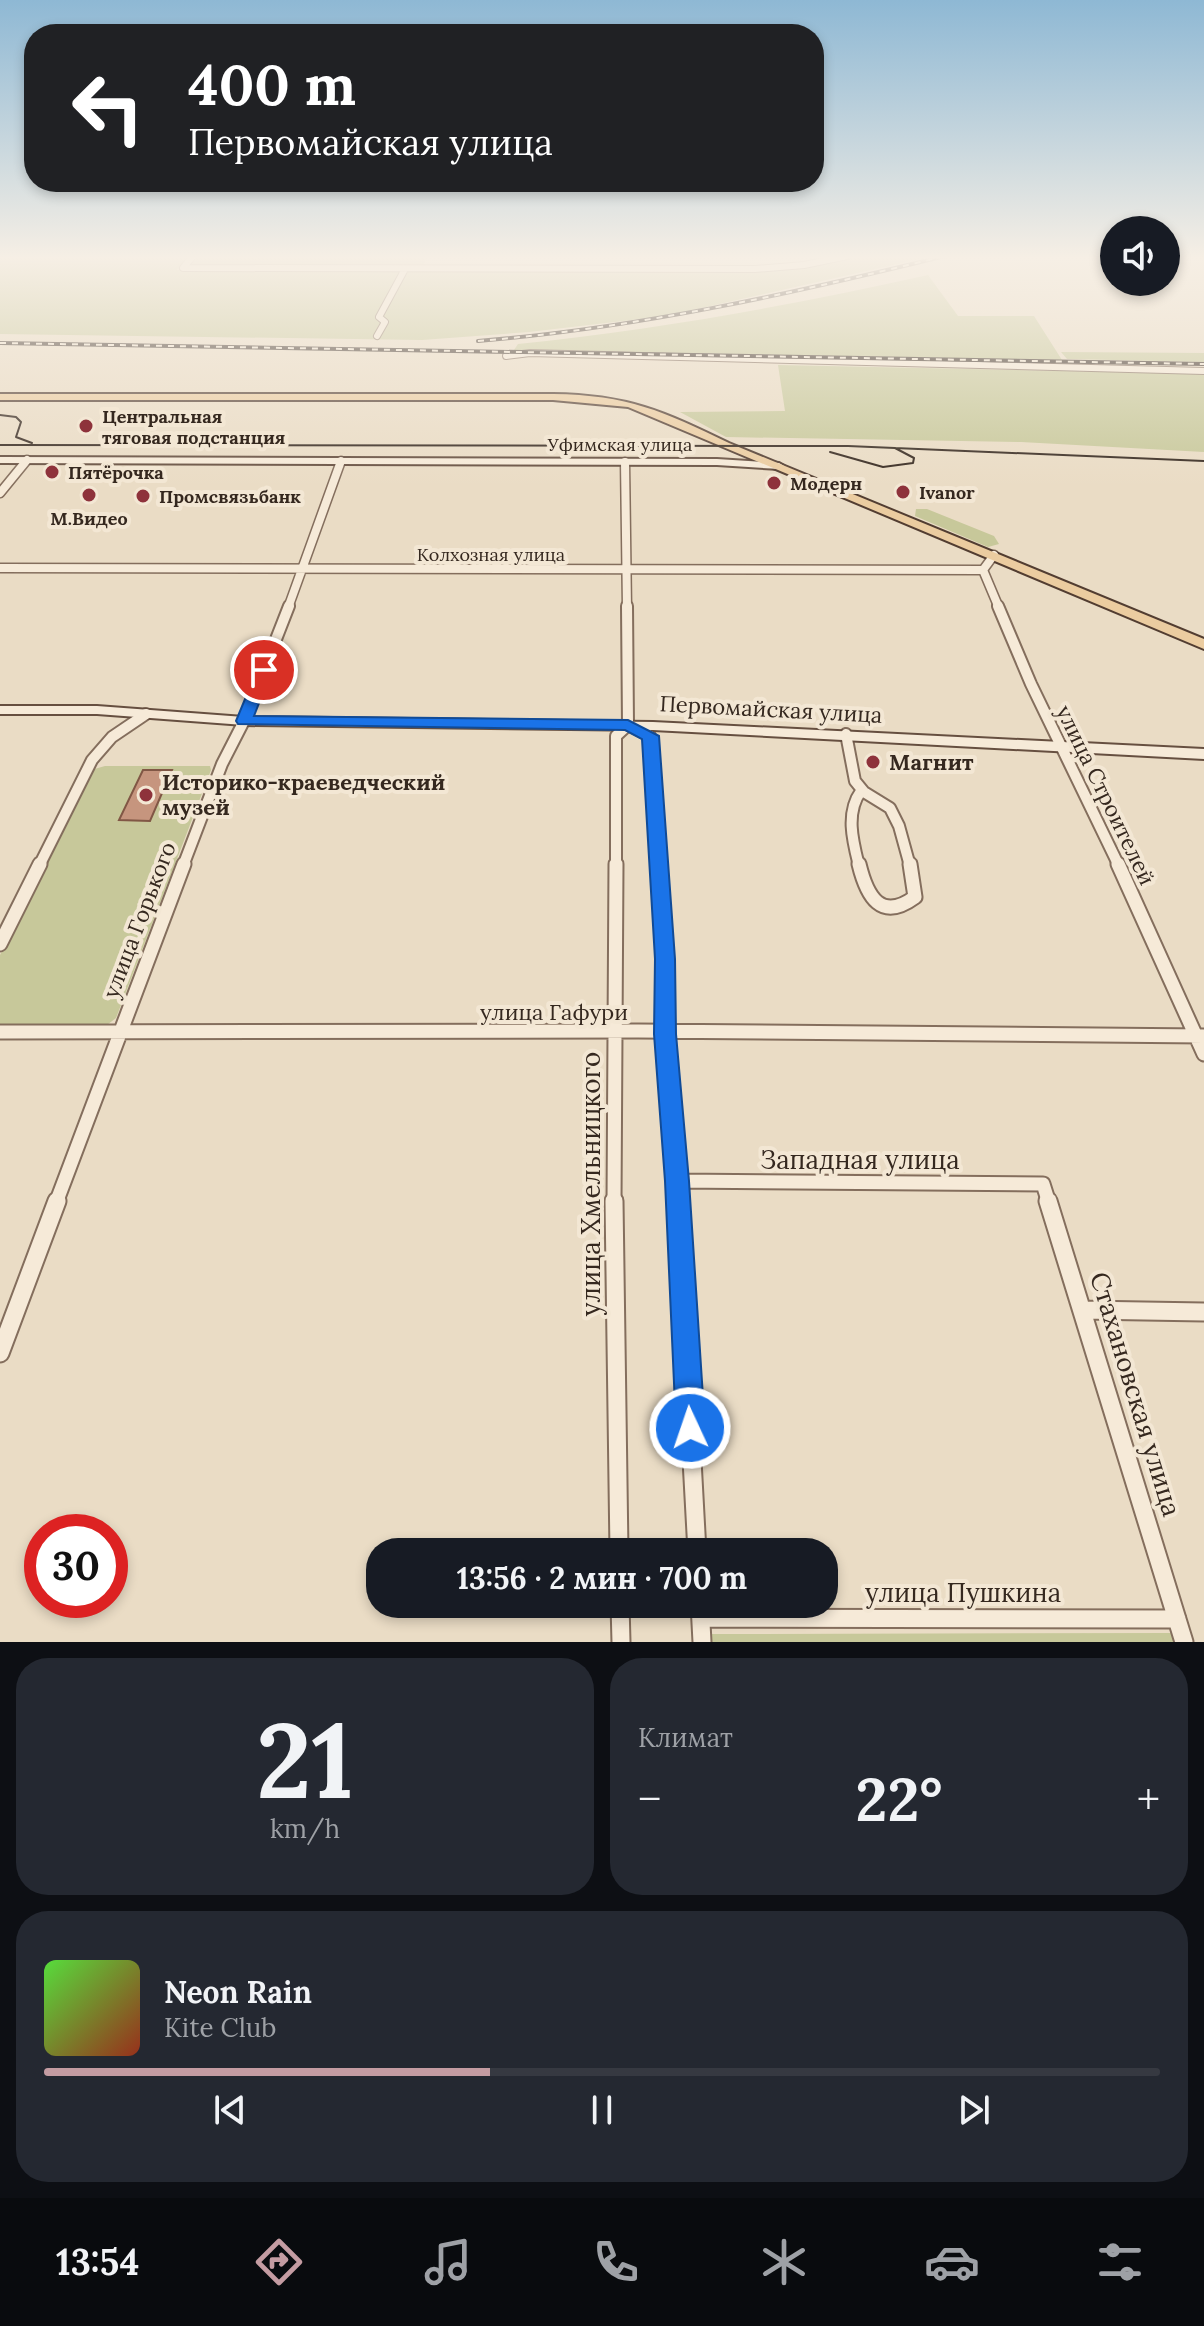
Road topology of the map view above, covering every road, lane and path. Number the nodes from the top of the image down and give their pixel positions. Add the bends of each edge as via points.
1 (379, 333) edge
2 (377, 336) dead end
3 (506, 356) dead end
4 (1204, 371) edge
5 (0, 397) edge
6 (0, 460) edge
7 (27, 460) junction
8 (341, 461) junction
9 (625, 462) junction
10 (779, 466) junction
11 (0, 493) edge
12 (994, 555) junction
13 (0, 568) edge
14 (300, 569) junction
15 (627, 570) junction
16 (983, 570) junction
17 (1204, 644) edge
18 (0, 710) edge
19 (146, 714) junction
20 (244, 721) junction
21 (628, 725) junction
22 (846, 734) junction
23 (1061, 746) junction
24 (1204, 754) edge
25 (861, 791) junction
26 (0, 944) edge
27 (0, 1032) edge
28 (617, 1032) junction
29 (118, 1034) junction
30 (665, 1034) junction
31 (1200, 1036) edge
32 (1204, 1054) edge
33 (677, 1181) junction
34 (1043, 1184) joint
35 (1084, 1310) junction
36 (1204, 1312) edge
37 (0, 1353) edge
38 (619, 1538) edge
39 (696, 1538) edge
40 (838, 1613) edge
41 (620, 1618) edge
42 (700, 1618) edge
43 (1177, 1619) junction
44 (621, 1642) edge
45 (702, 1642) edge
46 (1184, 1642) edge

1 - 2 street
3 - 4 street
5 - 10 main road via 574,397 639,407
6 - 7 street, Уфимская улица
7 - 8 street, Уфимская улица
7 - 11 street
8 - 9 street, Уфимская улица
8 - 14 street, улица Горького
9 - 10 street, Уфимская улица
9 - 15 street, улица Хмельницкого
10 - 12 main road, Уфимская улица
12 - 16 street
12 - 17 main road, Уфимская улица
13 - 14 street, Колхозная улица
14 - 15 street, Колхозная улица
14 - 20 street, улица Горького
15 - 16 street, Колхозная улица
15 - 21 street, улица Хмельницкого
16 - 23 street, улица Строителей
18 - 19 street, Первомайская улица
19 - 20 street, Первомайская улица
19 - 26 street via 112,737 92,760
20 - 21 street, Первомайская улица
20 - 29 street, улица Горького via 222,764
21 - 22 street, Первомайская улица
21 - 28 street, улица Хмельницкого via 616,736
21 - 30 street via 650,736
22 - 23 street, Первомайская улица
22 - 25 street
23 - 24 street, Первомайская улица
23 - 31 street, улица Строителей
25 - 25 street via 893,812 915,897 901,907 877,903 864,882 852,821
27 - 29 street, улица Гафури
28 - 29 street, улица Гафури
28 - 30 street, улица Гафури
28 - 38 street, улица Хмельницкого via 613,1259
29 - 37 street, улица Горького
30 - 31 street, улица Гафури
30 - 33 street
31 - 32 street, улица Строителей
33 - 34 street, Западная улица
33 - 39 street
34 - 35 street, Стахановская улица
35 - 36 street
35 - 43 street, Стахановская улица
40 - 43 street, улица Пушкина
41 - 44 street
42 - 45 street
43 - 46 street, Стахановская улица

